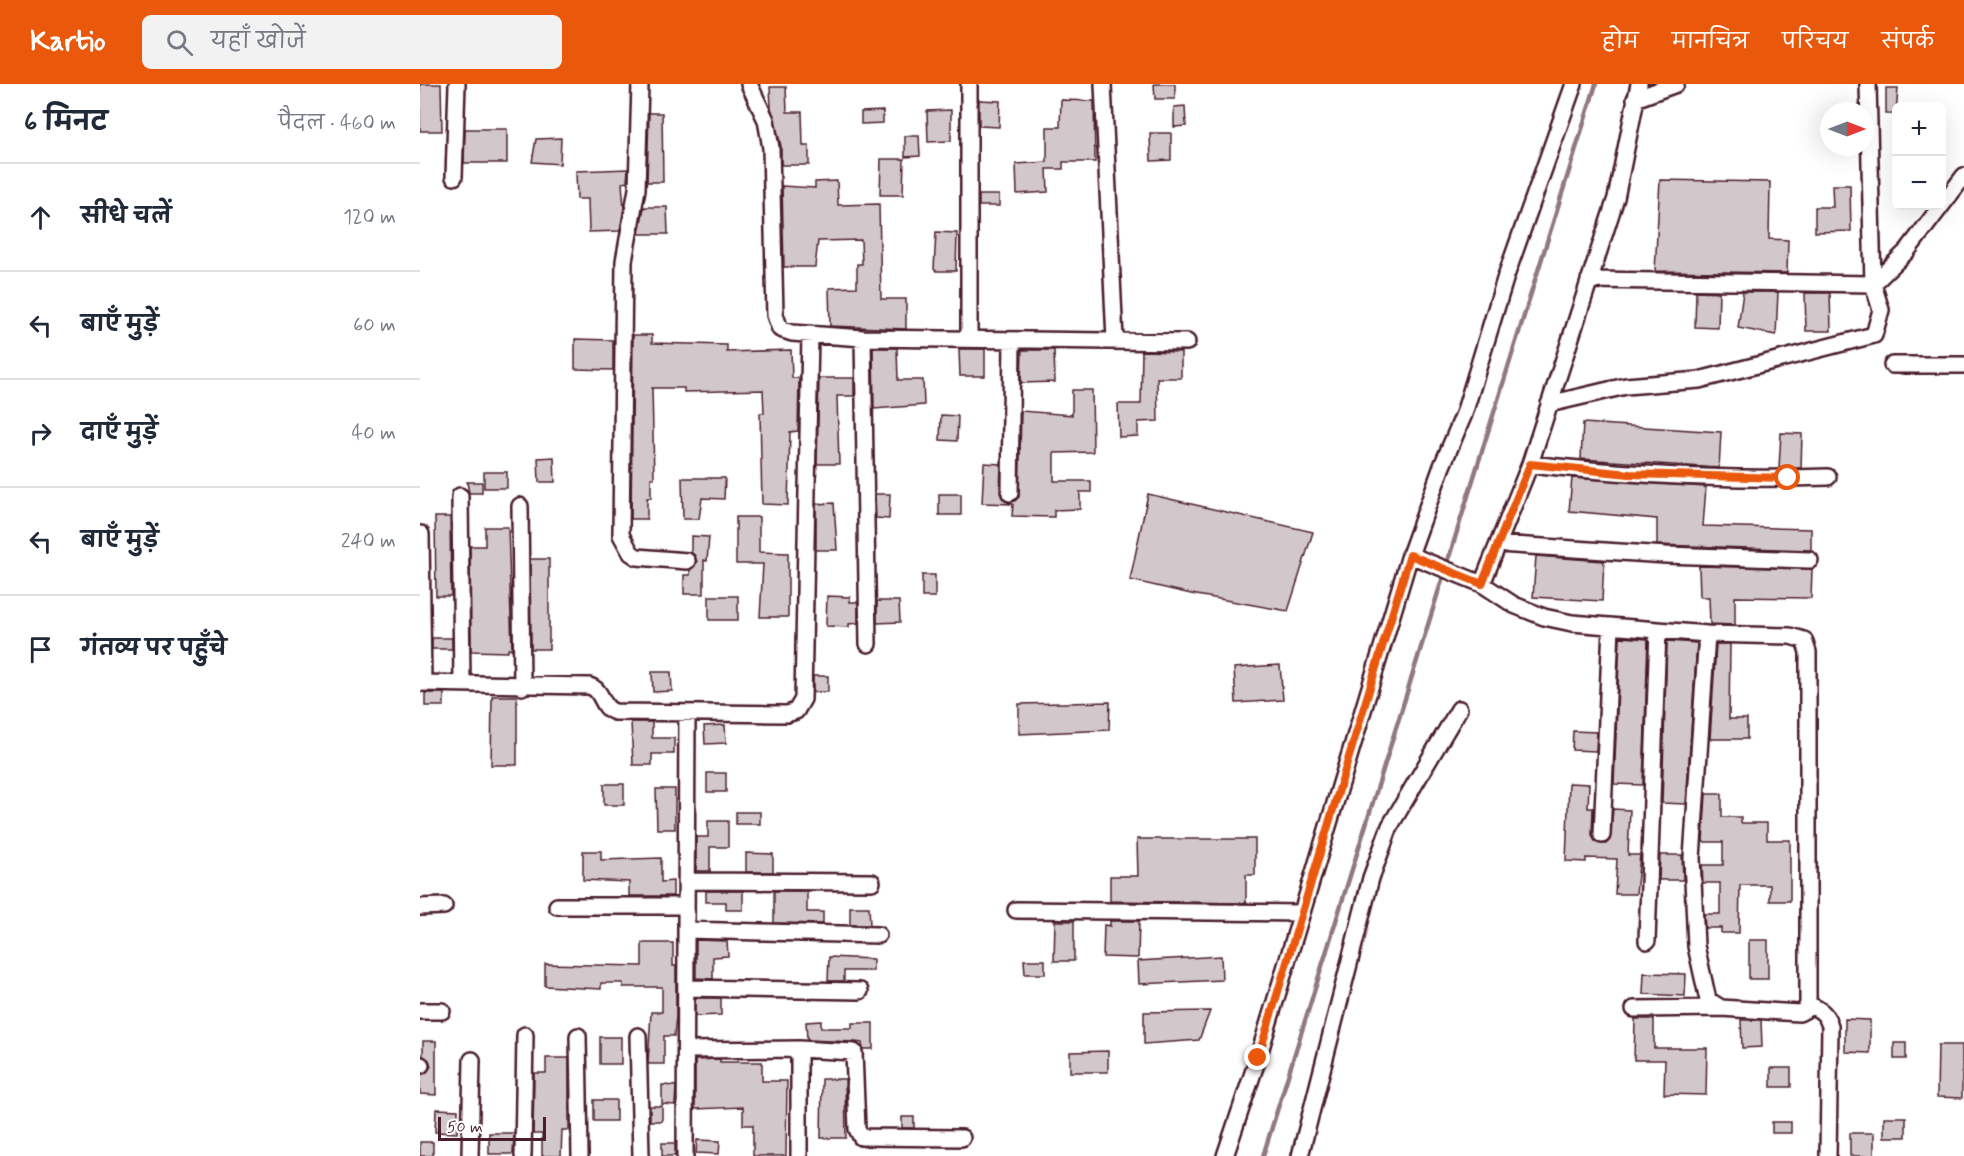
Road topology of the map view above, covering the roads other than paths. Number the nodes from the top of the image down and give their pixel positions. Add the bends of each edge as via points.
1 (457, 84) edge
2 (640, 84) edge
3 (749, 84) edge
4 (969, 84) edge
5 (1103, 84) edge
6 (1574, 84) edge
7 (1676, 84) edge
8 (1868, 84) edge
9 (1637, 92) edge
10 (1964, 176) edge
11 (454, 177) dead end
12 (1589, 280) junction
13 (1873, 284) junction
14 (810, 334) junction
15 (863, 338) junction
16 (969, 339) junction
17 (1012, 340) junction
18 (1115, 340) junction
19 (1187, 342) dead end
20 (1892, 365) dead end
21 (1964, 365) edge
22 (1550, 404) junction
23 (1530, 464) junction
24 (1828, 477) dead end
25 (1010, 493) dead end
26 (460, 496) dead end
27 (520, 506) dead end
28 (421, 534) edge
29 (1498, 544) junction
30 (1410, 555) junction
31 (1810, 560) dead end
32 (687, 561) dead end
33 (1482, 584) junction
34 (1611, 626) junction
35 (1658, 630) junction
36 (1707, 634) junction
37 (868, 644) dead end
38 (422, 683) edge
39 (462, 684) junction
40 (522, 687) junction
41 (1459, 709) dead end
42 (687, 713) junction
43 (1602, 835) dead end
44 (686, 881) junction
45 (872, 882) dead end
46 (444, 906) dead end
47 (556, 906) dead end
48 (686, 906) junction
49 (420, 907) edge
50 (1016, 910) dead end
51 (1300, 913) junction
52 (686, 930) junction
53 (878, 935) dead end
54 (1647, 941) dead end
55 (687, 988) junction
56 (860, 991) dead end
57 (1808, 1004) junction
58 (1721, 1008) junction
59 (1634, 1010) dead end
60 (420, 1011) edge
61 (442, 1011) dead end
62 (525, 1035) dead end
63 (578, 1036) dead end
64 (638, 1036) dead end
65 (799, 1049) junction
66 (686, 1050) junction
67 (472, 1060) dead end
68 (962, 1138) dead end
69 (470, 1156) edge
70 (523, 1156) edge
71 (580, 1156) edge
72 (641, 1156) edge
73 (685, 1156) edge
74 (799, 1156) edge
75 (1226, 1156) edge
76 (1299, 1156) edge
77 (1828, 1156) edge

1 - 11 street
2 - 32 street via 637,189 624,261 621,535 631,553 638,556
3 - 14 street via 766,120 771,148 777,323 786,332
4 - 16 street
5 - 18 street
6 - 30 street via 1506,276 1464,414
7 - 9 street
8 - 13 street
9 - 12 street via 1616,198
10 - 13 street via 1907,251
12 - 13 street
12 - 22 street
13 - 22 street via 1881,310 1874,335 1699,380 1626,386
14 - 15 street
14 - 42 street via 802,705 787,714
15 - 16 street
15 - 37 street
16 - 17 street
17 - 18 street
17 - 25 street
18 - 19 street
20 - 21 street
22 - 23 street
23 - 24 street via 1711,478
23 - 29 street
26 - 39 street
27 - 40 street
28 - 38 street
29 - 31 street
29 - 33 street
30 - 33 street
30 - 51 street
33 - 34 street via 1514,605 1544,618
34 - 35 street
34 - 43 street
35 - 36 street
35 - 54 street
36 - 57 street via 1790,636 1806,643
36 - 58 street via 1692,858 1696,946 1708,1000
38 - 39 street
39 - 40 street
40 - 42 street via 589,686 598,691 610,711
41 - 76 street via 1386,836 1371,878
42 - 44 street
44 - 45 street
44 - 48 street
46 - 49 street
47 - 48 street
48 - 52 street
50 - 51 street
51 - 75 street
52 - 53 street
52 - 55 street
55 - 56 street
55 - 66 street
57 - 58 street via 1799,1013
57 - 77 street via 1827,1016 1830,1026
58 - 59 street
60 - 61 street
62 - 70 street
63 - 71 street
64 - 72 street
65 - 66 street
65 - 68 street via 855,1054 857,1129 861,1137
65 - 74 street
66 - 73 street
67 - 69 street

